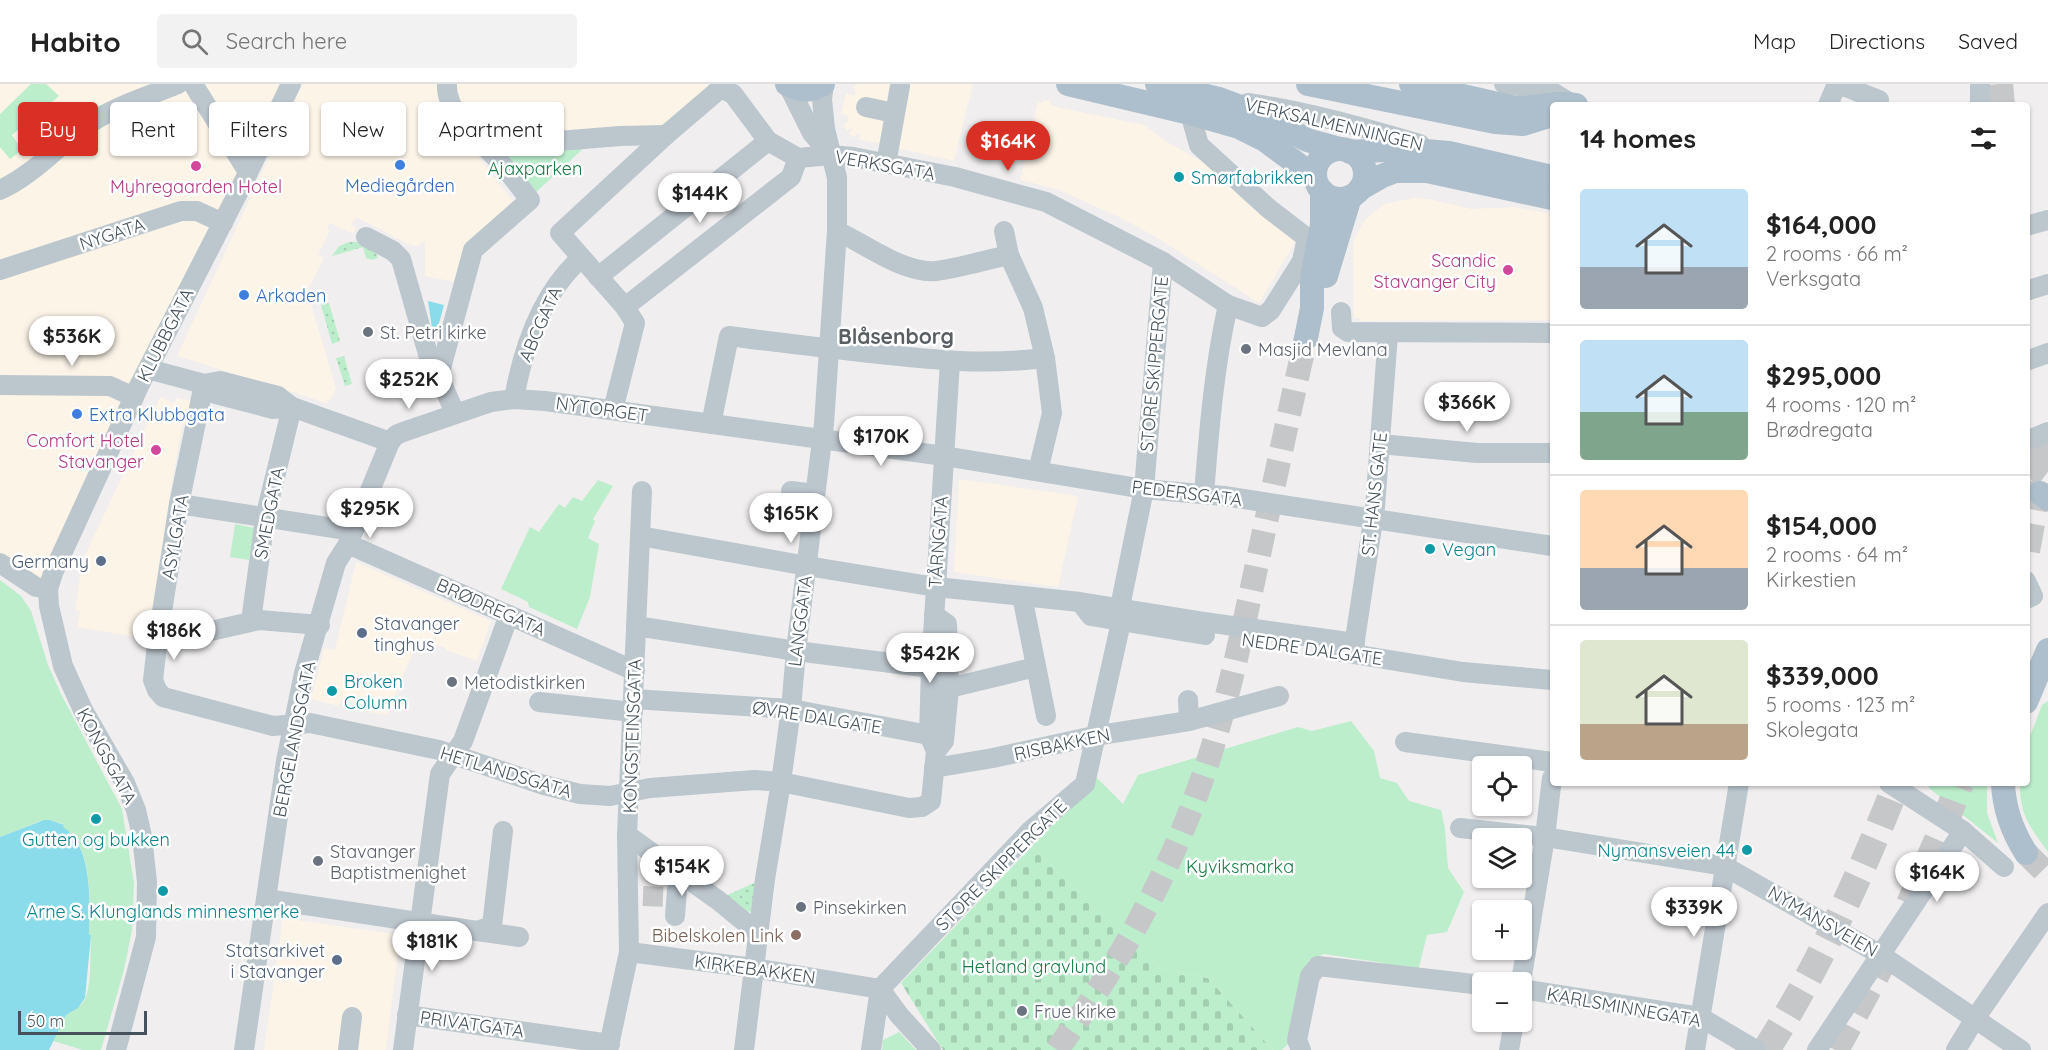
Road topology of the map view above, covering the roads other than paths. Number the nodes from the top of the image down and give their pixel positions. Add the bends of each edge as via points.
1 (178, 84) edge
2 (193, 84) edge
3 (291, 84) edge
4 (447, 84) edge
5 (787, 84) edge
6 (824, 84) edge
7 (1068, 84) edge
8 (1157, 84) edge
9 (1308, 84) edge
10 (1361, 84) edge
11 (1412, 84) edge
12 (1504, 84) edge
13 (1837, 84) edge
14 (1980, 84) edge
15 (900, 86) dead end
16 (1219, 99) junction
17 (1879, 100) dead end
18 (450, 102) edge
19 (1568, 102) edge
20 (1829, 102) edge
21 (1980, 102) edge
22 (1550, 105) edge
23 (866, 107) dead end
24 (1515, 108) junction
25 (894, 113) junction
26 (1190, 113) junction
27 (1550, 116) edge
28 (666, 135) junction
29 (564, 141) edge
30 (768, 141) junction
31 (1345, 151) junction
32 (1449, 153) junction
33 (831, 155) junction
34 (493, 156) edge
35 (798, 158) junction
36 (886, 164) junction
37 (248, 172) junction
38 (1550, 177) edge
39 (1318, 183) junction
40 (0, 190) edge
41 (1356, 193) junction
42 (1550, 198) edge
43 (2048, 220) edge
44 (223, 223) junction
45 (2030, 225) edge
46 (837, 231) junction
47 (1004, 231) dead end
48 (366, 237) dead end
49 (1009, 255) junction
50 (581, 258) junction
51 (1163, 262) junction
52 (0, 270) edge
53 (598, 277) junction
54 (2048, 284) edge
55 (2030, 290) edge
56 (1228, 304) junction
57 (625, 307) junction
58 (1312, 308) junction
59 (1341, 312) dead end
60 (1550, 333) edge
61 (1388, 334) junction
62 (1305, 338) tunnel mouth
63 (828, 349) junction
64 (2048, 353) edge
65 (1045, 358) junction
66 (2030, 360) edge
67 (950, 362) junction
68 (148, 369) junction
69 (440, 379) junction
70 (204, 384) junction
71 (0, 385) edge
72 (134, 397) junction
73 (514, 399) junction
74 (292, 407) junction
75 (614, 410) junction
76 (455, 414) junction
77 (711, 424) junction
78 (2048, 432) edge
79 (2030, 439) edge
80 (822, 440) junction
81 (390, 442) junction
82 (1380, 444) junction
83 (1550, 453) edge
84 (944, 456) junction
85 (1038, 471) junction
86 (1144, 489) junction
87 (642, 491) dead end
88 (791, 491) dead end
89 (815, 494) junction
90 (1204, 494) junction
91 (179, 504) junction
92 (265, 518) junction
93 (1373, 519) junction
94 (640, 536) junction
95 (351, 538) junction
96 (1550, 546) edge
97 (0, 563) edge
98 (807, 566) junction
99 (936, 587) junction
100 (48, 589) junction
101 (1023, 596) junction
102 (509, 615) junction
103 (934, 615) junction
104 (1120, 615) junction
105 (251, 621) junction
106 (320, 625) junction
107 (636, 626) junction
108 (158, 636) junction
109 (1354, 648) junction
110 (2048, 650) edge
111 (796, 651) junction
112 (931, 668) junction
113 (1036, 668) junction
114 (635, 671) junction
115 (1550, 680) edge
116 (949, 688) junction
117 (156, 690) joint
118 (2030, 694) edge
119 (1279, 696) dead end
120 (1188, 700) dead end
121 (539, 702) dead end
122 (633, 705) junction
123 (790, 709) junction
124 (1046, 716) dead end
125 (1189, 721) junction
126 (294, 724) junction
127 (1094, 736) junction
128 (1406, 742) dead end
129 (933, 751) junction
130 (454, 754) junction
131 (1550, 762) edge
132 (781, 782) junction
133 (1551, 786) edge
134 (1738, 786) edge
135 (1894, 786) edge
136 (1924, 786) edge
137 (2003, 786) edge
138 (629, 792) junction
139 (931, 801) joint
140 (1922, 803) junction
141 (1460, 828) dead end
142 (503, 831) dead end
143 (1964, 831) junction
144 (627, 835) junction
145 (1545, 837) junction
146 (2025, 853) tunnel mouth
147 (1724, 866) junction
148 (2004, 867) dead end
149 (266, 899) junction
150 (2048, 913) edge
151 (420, 924) junction
152 (485, 929) junction
153 (758, 933) junction
154 (519, 937) dead end
155 (629, 952) junction
156 (1881, 955) junction
157 (754, 968) junction
158 (1523, 972) edge
159 (1472, 984) edge
160 (880, 989) junction
161 (1532, 991) edge
162 (406, 1015) junction
163 (352, 1017) dead end
164 (1700, 1017) junction
165 (1974, 1020) junction
166 (1512, 1032) edge
167 (609, 1047) edge
168 (116, 1050) edge
169 (244, 1050) edge
170 (348, 1050) edge
171 (403, 1050) edge
172 (744, 1050) edge
173 (871, 1050) edge
174 (932, 1050) edge
175 (1300, 1050) edge
176 (1509, 1050) edge
177 (1695, 1050) edge
178 (1756, 1050) edge
179 (1817, 1050) edge
180 (1956, 1050) edge
181 (2021, 1050) edge

1 - 40 street via 90,123 33,171
2 - 37 street
3 - 37 street, KLUBBGATA
4 - 18 street
5 - 6 main road via 798,90
5 - 33 street, LANGGATA via 812,133
6 - 33 street, LANGGATA via 822,99
7 - 26 main road, VERKSALMENNINGEN
8 - 16 main road, VERKSALMENNINGEN
9 - 27 main road via 1495,122 1523,124
10 - 24 main road via 1493,111
11 - 24 main road
12 - 19 street via 1549,90
13 - 17 street
13 - 20 street
14 - 21 street
15 - 25 street
16 - 31 main road, VERKSALMENNINGEN via 1262,115 1307,140
16 - 32 street, VERKSALMENNINGEN via 1268,106
22 - 24 main road
23 - 25 street
25 - 36 street
26 - 39 main road, VERKSALMENNINGEN via 1252,134
26 - 56 street, VERKSGATA via 1199,145 1307,238 1302,261 1271,310 1262,317
28 - 29 street
28 - 30 street via 721,88 732,94
28 - 50 street via 560,234
30 - 35 street
30 - 53 street
31 - 32 main road, VERKSALMENNINGEN via 1401,149
31 - 39 main road via 1324,156 1316,167
31 - 41 main road via 1362,163 1365,180
32 - 38 main road, VERKSALMENNINGEN
33 - 35 street, VERKSGATA
33 - 36 street, VERKSGATA
33 - 46 street, LANGGATA via 837,178
34 - 69 street via 530,200 473,250
35 - 57 street via 791,177
36 - 51 street, VERKSGATA via 956,177 1046,202
37 - 44 street, KLUBBGATA
39 - 41 main road via 1334,198
39 - 58 main road via 1322,225 1312,278
41 - 42 main road, VERKSALMENNINGEN via 1395,171 1427,171
41 - 58 main road
43 - 45 street
44 - 52 street, NYGATA via 197,211 181,211
44 - 68 street, KLUBBGATA
46 - 49 street via 891,260 934,271
46 - 63 street, LANGGATA
47 - 49 street
48 - 69 street via 393,251 403,262 432,368
49 - 65 street via 1033,308
50 - 53 street
50 - 73 street, ABCGATA via 567,270 540,315 521,366
51 - 56 street, VERKSGATA
51 - 86 street, STORE SKIPPERGATE
53 - 57 street
54 - 55 street
56 - 90 street via 1220,343
57 - 75 street via 635,323
58 - 62 main road
59 - 61 street via 1344,331
60 - 61 street
61 - 82 street, ST. HANS GATE
63 - 67 street
63 - 77 street via 729,336
63 - 80 street, LANGGATA
64 - 66 street
65 - 67 street via 1005,363
65 - 85 street via 1052,413
67 - 84 street, TÅRNGATA
68 - 70 street
68 - 72 street, KLUBBGATA
69 - 76 street
70 - 74 street via 216,394 250,403 273,409
70 - 91 street, ASYLGATA
71 - 72 street via 110,386
72 - 100 street, KLUBBGATA
73 - 75 street, NYTORGET
73 - 76 street, NYTORGET
74 - 81 street
74 - 92 street, SMEDGATA
75 - 77 street, NYTORGET
76 - 81 street, NYTORGET via 396,435
77 - 80 street, NYTORGET
78 - 79 street
80 - 84 street, PEDERSGATA
80 - 89 street, LANGGATA
81 - 95 street, BERGELANDSGATA
82 - 83 street via 1477,453
82 - 93 street, ST. HANS GATE
84 - 85 street, PEDERSGATA
84 - 99 street, TÅRNGATA
85 - 86 street, PEDERSGATA
86 - 90 street, PEDERSGATA
86 - 104 street, STORE SKIPPERGATE
87 - 94 street, KONGSTEINSGATA
88 - 89 street
89 - 98 street, LANGGATA
90 - 93 street, PEDERSGATA
91 - 92 street, BRØDREGATA
91 - 108 street, ASYLGATA
92 - 95 street, BRØDREGATA
92 - 105 street, SMEDGATA
93 - 96 street, PEDERSGATA
93 - 109 street, ST. HANS GATE
94 - 98 street, NEDRE DALGATE
94 - 107 street, KONGSTEINSGATA
95 - 102 street, BRØDREGATA
95 - 106 street, BERGELANDSGATA via 336,562
97 - 100 street via 36,587
98 - 99 street, NEDRE DALGATE
98 - 111 street, LANGGATA
99 - 101 street, NEDRE DALGATE
99 - 103 street, TÅRNGATA
100 - 168 street, KONGSGATA via 52,627 65,674 128,789 142,836 147,882 146,937
101 - 104 street, NEDRE DALGATE via 1080,602 1091,616
101 - 113 street
102 - 114 street, BRØDREGATA
102 - 130 street via 463,741
103 - 112 street, TÅRNGATA
103 - 116 street, TÅRNGATA via 946,624
104 - 109 street, NEDRE DALGATE via 1201,635
104 - 127 street, STORE SKIPPERGATE
105 - 106 street
105 - 108 street via 193,634
106 - 126 street, BERGELANDSGATA via 304,673
107 - 111 street
107 - 114 street, KONGSTEINSGATA
108 - 117 street, ASYLGATA via 153,680
109 - 115 street, NEDRE DALGATE via 1463,672
110 - 118 main road
111 - 112 street
111 - 123 street, LANGGATA
112 - 129 street, TÅRNGATA
113 - 116 street
113 - 124 street
114 - 122 street, KONGSTEINSGATA
116 - 129 street, TÅRNGATA via 944,741
117 - 126 street, HETLANDSGATA via 168,698 273,726
119 - 125 street, RISBAKKEN
120 - 125 street
121 - 122 street, ØVRE DALGATE
122 - 123 street, ØVRE DALGATE
122 - 138 street, KONGSTEINSGATA
123 - 129 street, ØVRE DALGATE
123 - 132 street, LANGGATA
125 - 127 street, RISBAKKEN
126 - 130 street, HETLANDSGATA via 310,723
126 - 149 street, BERGELANDSGATA
127 - 129 street, RISBAKKEN via 993,758
127 - 160 street, STORE SKIPPERGATE via 1084,784 1031,830
128 - 131 street
129 - 139 street, TÅRNGATA
130 - 138 street, HETLANDSGATA via 572,793 601,796
130 - 151 street via 440,774
132 - 138 street, HETLANDSGATA via 755,780
132 - 139 street, HETLANDSGATA via 909,808
132 - 153 street, LANGGATA
133 - 145 street
134 - 147 street
135 - 140 street
136 - 140 street
137 - 146 main road via 2007,813
138 - 144 street, KONGSTEINSGATA
140 - 143 street
141 - 145 street, NYMANSVEIEN
142 - 152 street
143 - 148 street
143 - 156 street
144 - 153 street
144 - 155 street, KONGSTEINSGATA via 635,895
145 - 147 street, NYMANSVEIEN
145 - 158 street
147 - 156 street, NYMANSVEIEN
147 - 164 street
149 - 151 street
149 - 169 street, BERGELANDSGATA
150 - 165 street
151 - 152 street
151 - 162 street
152 - 154 street
153 - 157 street, LANGGATA
155 - 157 street, KIRKEBAKKEN
155 - 167 street, KONGSTEINSGATA
156 - 165 street, NYMANSVEIEN
156 - 179 street
157 - 160 street, KIRKEBAKKEN
157 - 172 street, LANGGATA
159 - 175 street via 1318,966 1310,976 1297,1040
160 - 173 street
160 - 174 street
161 - 164 street, KARLSMINNEGATA
162 - 167 street, PRIVATGATA
162 - 171 street
163 - 170 street
164 - 177 street
164 - 178 street, KARLSMINNEGATA
165 - 180 street
165 - 181 street, NYMANSVEIEN
166 - 176 street

